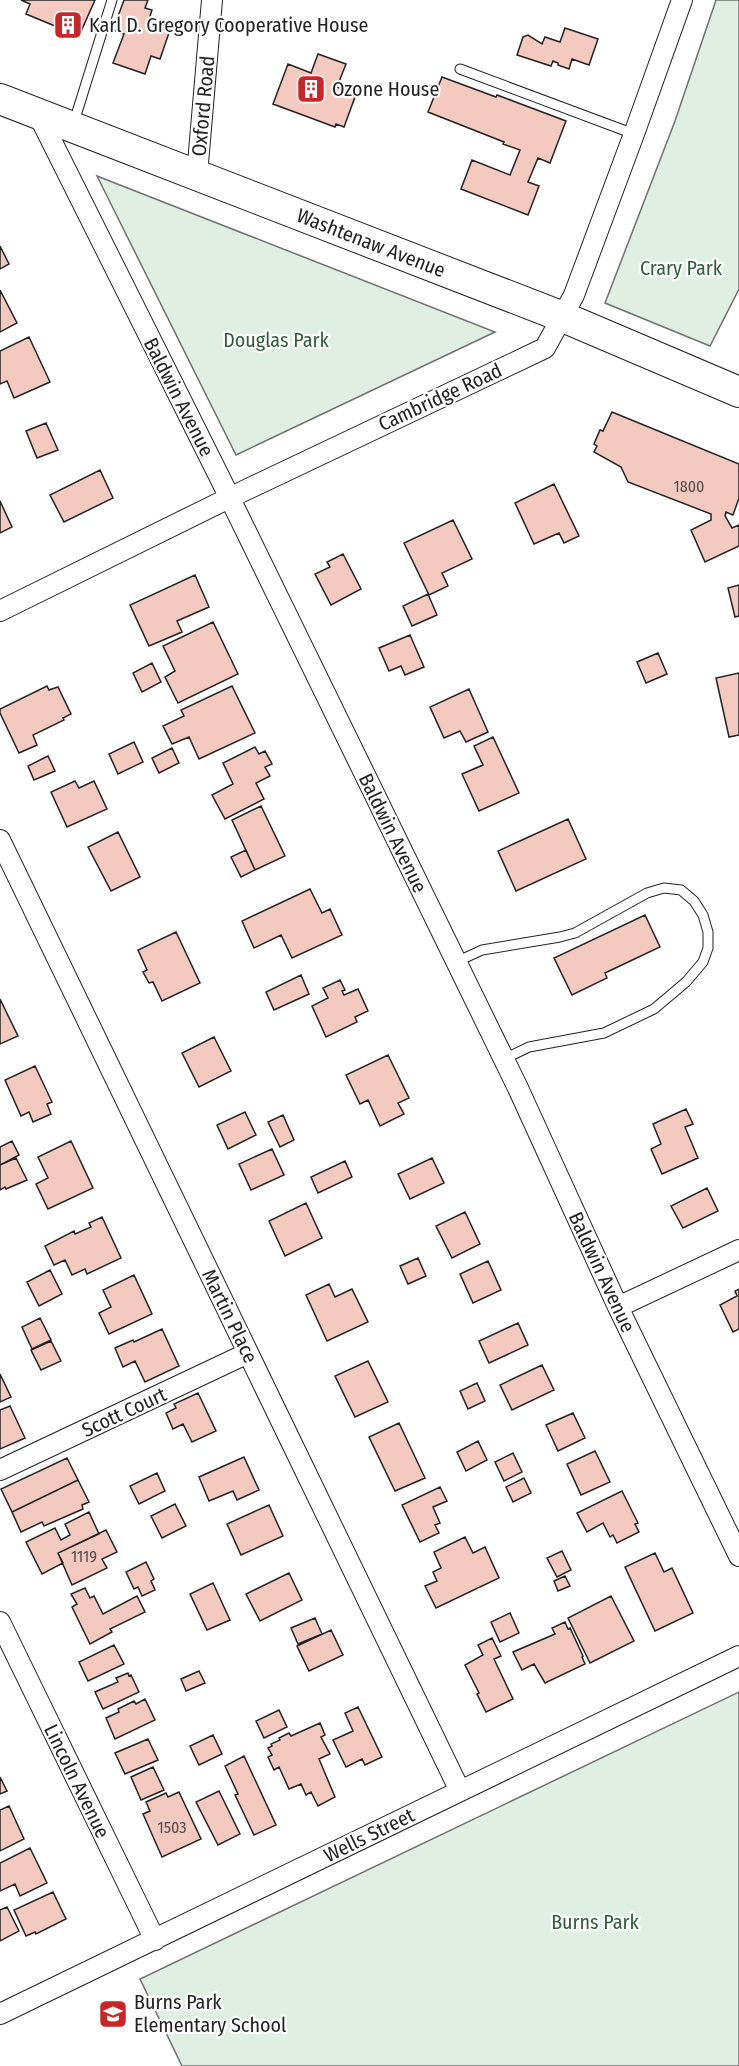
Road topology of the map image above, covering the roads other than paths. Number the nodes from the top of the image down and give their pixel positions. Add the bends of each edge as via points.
1 (111, 0) edge
2 (212, 0) edge
3 (682, 0) edge
4 (460, 69) dead end
5 (0, 99) edge
6 (38, 114) junction
7 (72, 127) junction
8 (634, 134) junction
9 (197, 175) junction
10 (563, 317) junction
11 (739, 392) edge
12 (229, 498) junction
13 (0, 611) edge
14 (0, 840) edge
15 (456, 962) junction
16 (504, 1059) junction
17 (739, 1250) edge
18 (618, 1307) junction
19 (248, 1353) junction
20 (0, 1470) edge
21 (739, 1556) edge
22 (0, 1622) edge
23 (739, 1656) edge
24 (460, 1791) junction
25 (155, 1940) junction
26 (0, 2014) edge

1 - 7 lane
2 - 9 street, Oxford Road
3 - 8 street, Cambridge Road
4 - 8 lane
5 - 6 main road, Washtenaw Avenue
6 - 7 main road, Washtenaw Avenue
6 - 12 street, Baldwin Avenue
7 - 9 main road, Washtenaw Avenue
8 - 10 street, Cambridge Road
9 - 10 main road, Washtenaw Avenue
10 - 11 main road, Washtenaw Avenue
10 - 12 street, Cambridge Road via 545,348
12 - 13 street, Cambridge Road
12 - 15 street, Baldwin Avenue
14 - 19 street, Martin Place
15 - 16 street, Baldwin Avenue
15 - 16 lane via 482,950 575,933 647,893 664,888 681,890 703,915 708,948 703,962 654,1009 604,1033 529,1047
16 - 18 street, Baldwin Avenue
17 - 18 street
18 - 21 street, Baldwin Avenue
19 - 20 street, Scott Court
19 - 24 street, Martin Place
22 - 25 street, Lincoln Avenue
23 - 24 street, Wells Street
24 - 25 street, Wells Street
25 - 26 street, Wells Street

